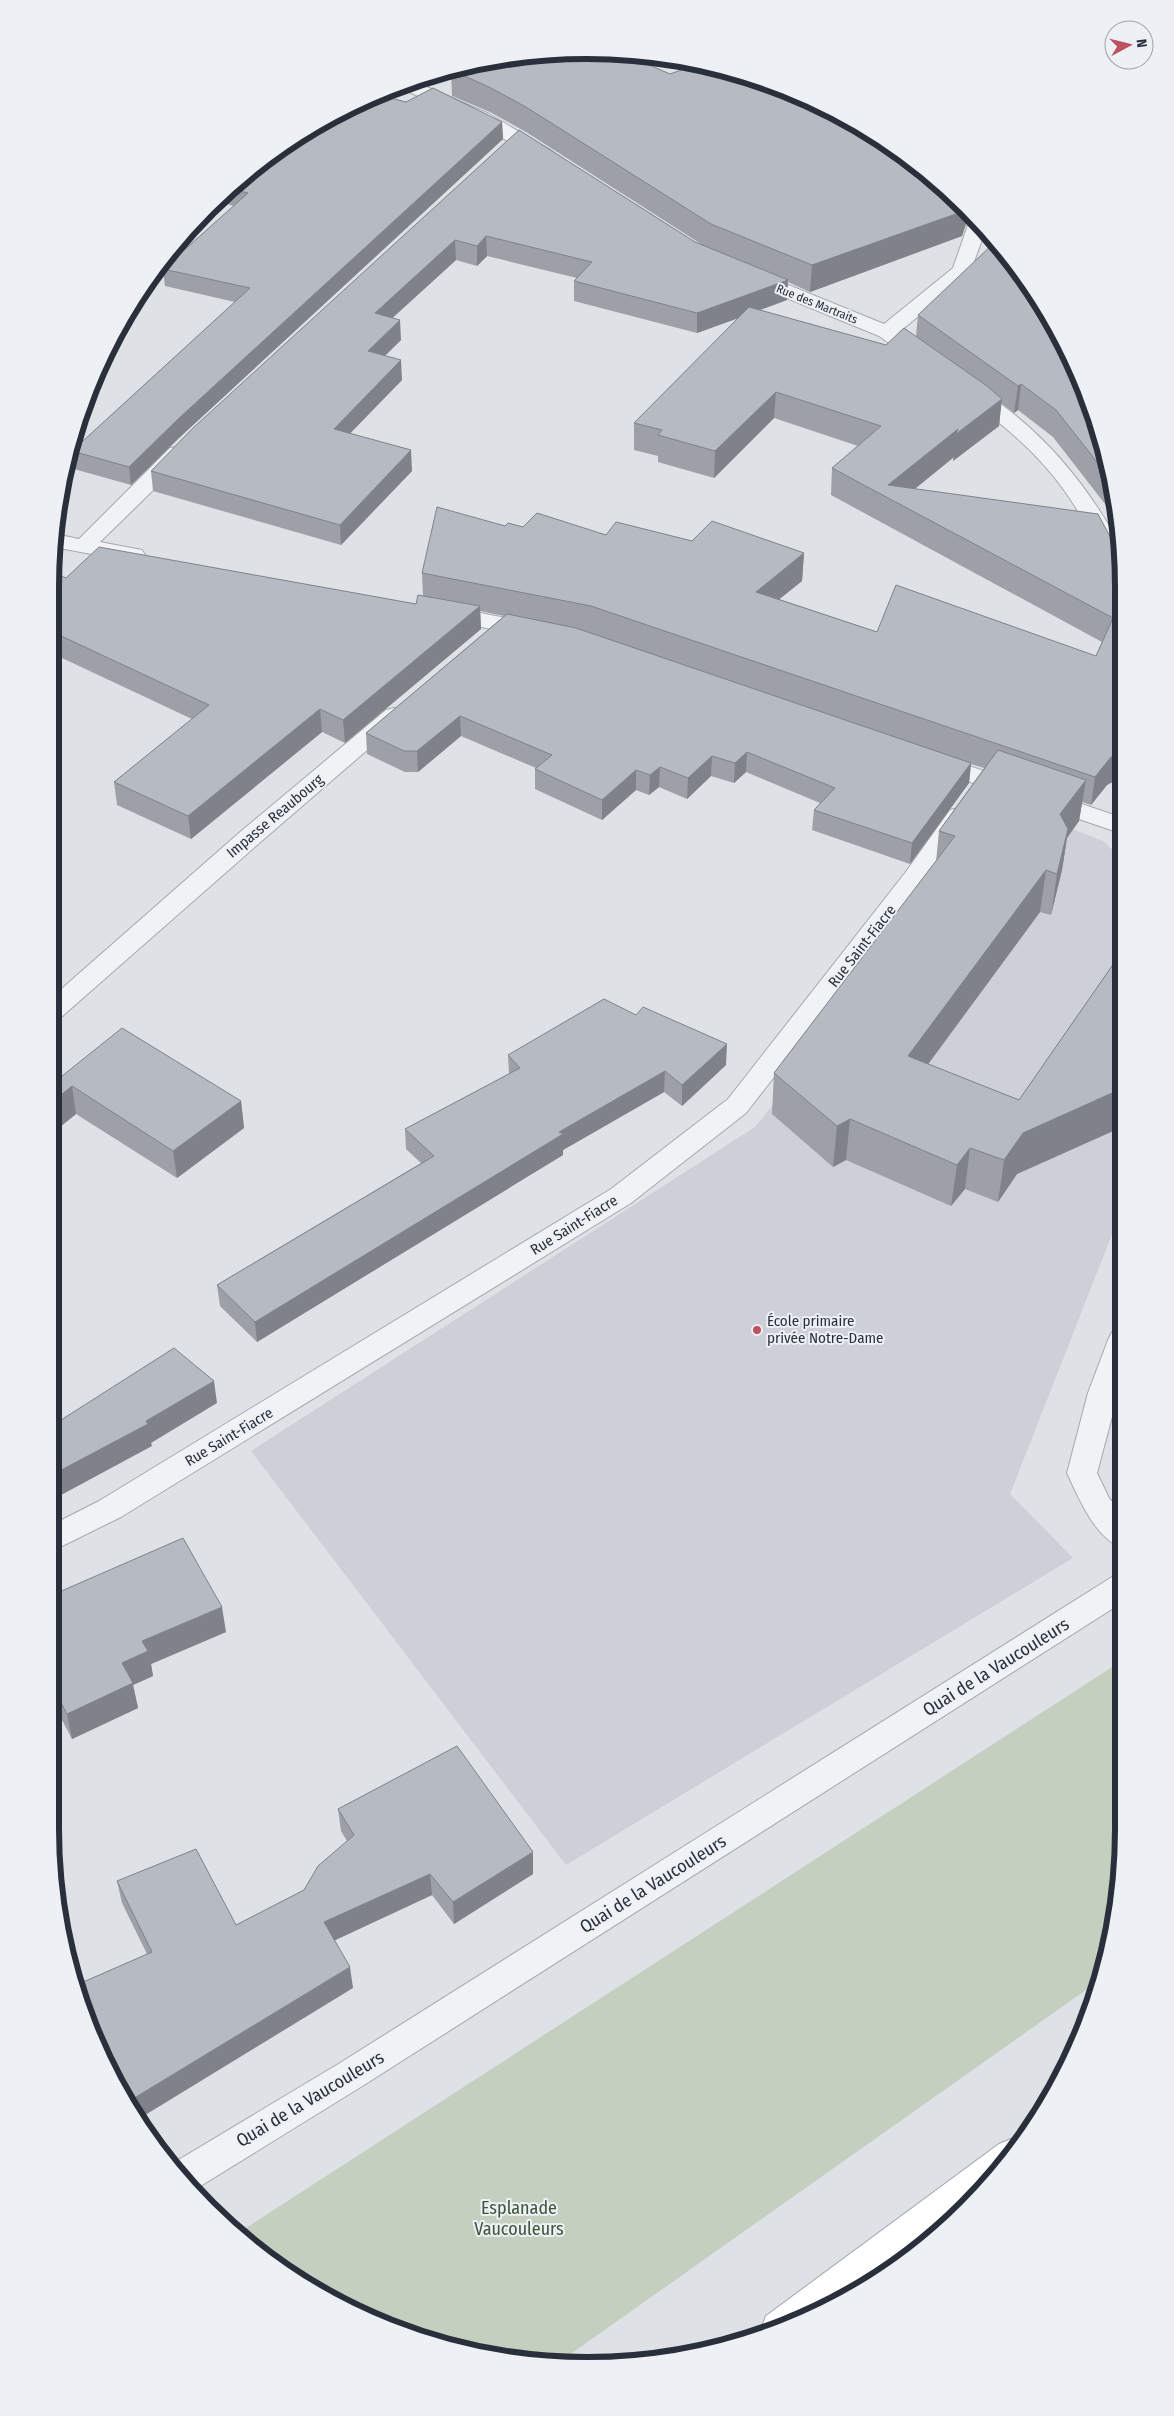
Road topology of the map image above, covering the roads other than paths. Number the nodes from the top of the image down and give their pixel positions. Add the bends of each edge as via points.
1 (414, 88) edge
2 (560, 165) edge
3 (976, 230) edge
4 (738, 271) edge
5 (886, 332) junction
6 (195, 437) edge
7 (61, 542) edge
8 (84, 546) junction
9 (1114, 554) edge
10 (153, 559) edge
11 (427, 609) edge
12 (503, 624) junction
13 (556, 635) edge
14 (480, 643) edge
15 (413, 700) edge
16 (912, 754) edge
17 (986, 780) junction
18 (1115, 823) edge
19 (59, 1005) edge
20 (1115, 1361) edge
21 (1115, 1526) edge
22 (59, 1535) edge
23 (1115, 1591) edge
24 (188, 2174) edge
25 (986, 2175) edge
26 (804, 2311) edge

1 - 2 street via 482,118 511,145
3 - 5 street via 962,271
4 - 5 street, Rue des Martraits
5 - 9 street, Rue des Martraits via 992,407 1045,452 1095,518
6 - 8 street
7 - 8 street
8 - 10 street
11 - 12 street
12 - 13 street
12 - 14 street
15 - 19 street, Impasse Reaubourg
16 - 17 street
17 - 18 street
17 - 22 street, Rue Saint-Fiacre via 914,879 737,1106 621,1196 144,1489
20 - 21 street via 1082,1473 1098,1506
23 - 24 street, Quai de la Vaucouleurs via 352,2074
25 - 26 main road

